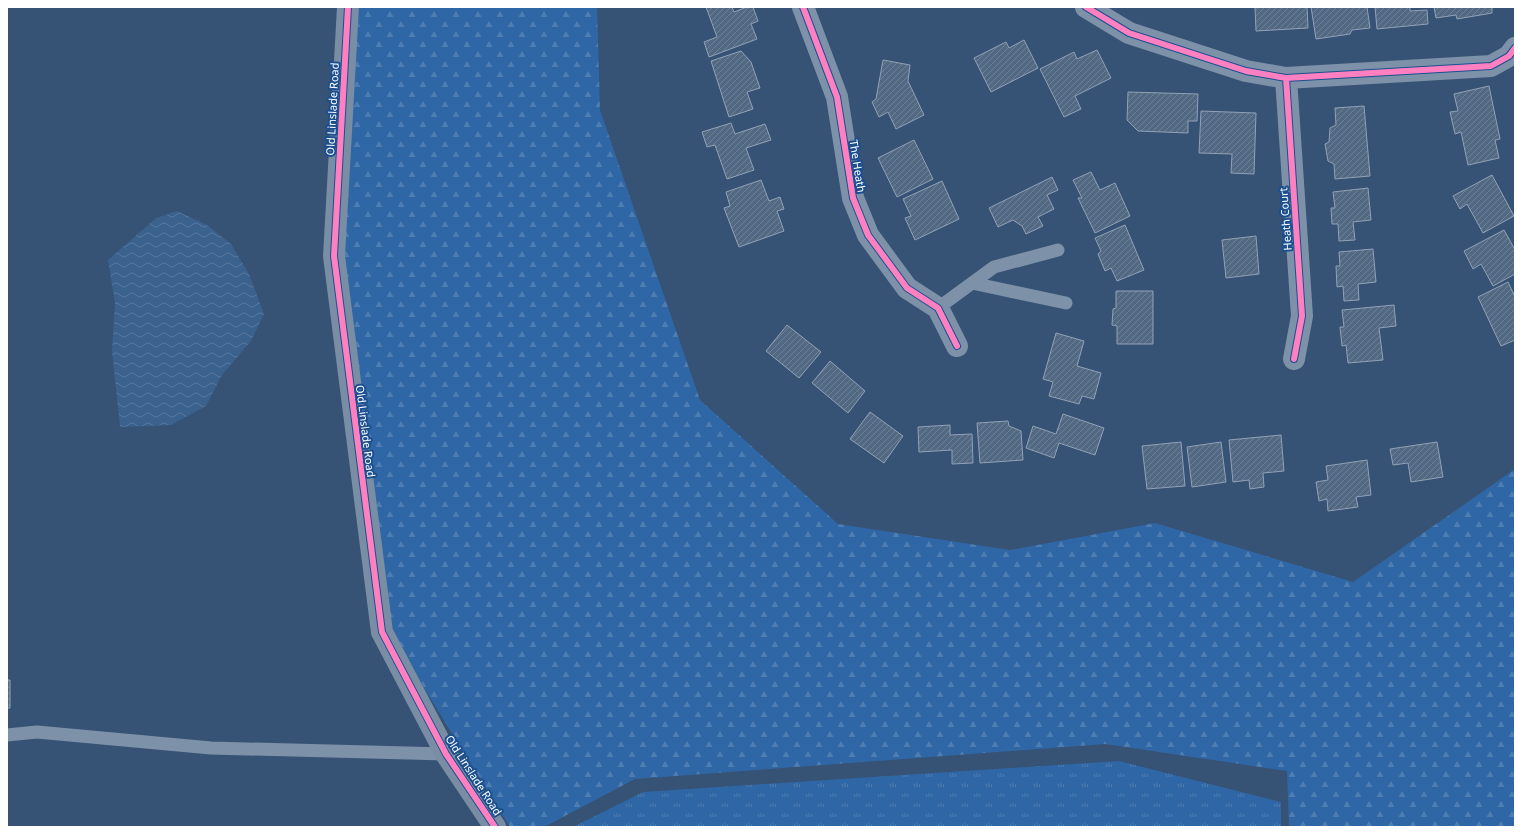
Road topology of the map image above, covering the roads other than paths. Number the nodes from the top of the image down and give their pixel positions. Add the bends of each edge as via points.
1 (348, 7) edge
2 (803, 7) edge
3 (1086, 7) edge
4 (1513, 56) edge
5 (1286, 78) junction
6 (1058, 250) dead end
7 (972, 284) junction
8 (1066, 303) dead end
9 (938, 308) junction
10 (957, 346) dead end
11 (1294, 359) dead end
12 (7, 735) edge
13 (446, 754) junction
14 (495, 827) edge

1 - 13 street, Old Linslade Road via 334,256 382,632
2 - 9 street, The Heath via 837,97 853,198 868,235 907,288
3 - 5 street via 1129,33 1246,71
4 - 5 street via 1491,66
5 - 11 street, Heath Court via 1302,316
6 - 7 lane via 994,267
7 - 8 lane
7 - 9 lane
9 - 10 street
12 - 13 lane via 37,732 211,748
13 - 14 street, Old Linslade Road

